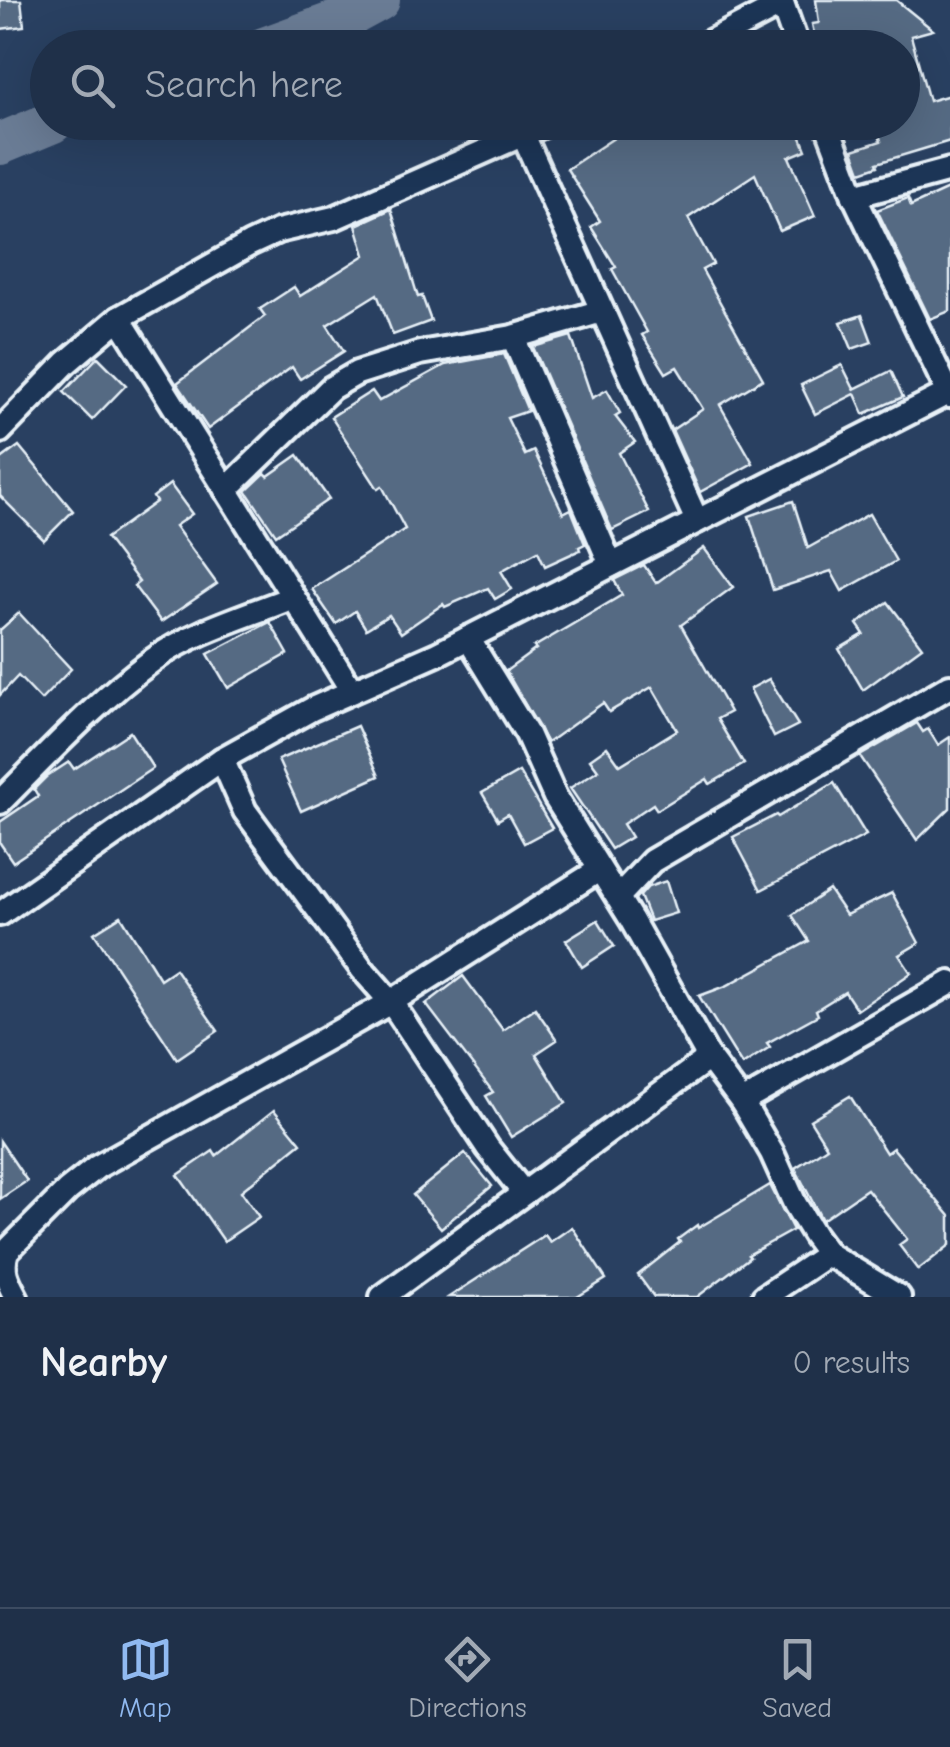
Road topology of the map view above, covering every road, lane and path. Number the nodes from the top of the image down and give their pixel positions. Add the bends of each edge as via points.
1 (782, 2) edge
2 (731, 30) edge
3 (792, 30) edge
4 (517, 140) edge
5 (525, 140) edge
6 (833, 140) edge
7 (950, 170) edge
8 (854, 196) junction
9 (602, 311) junction
10 (118, 318) junction
11 (513, 337) junction
12 (949, 394) edge
13 (0, 431) edge
14 (226, 490) junction
15 (697, 521) junction
16 (611, 565) junction
17 (293, 596) junction
18 (468, 638) junction
19 (950, 686) edge
20 (352, 692) junction
21 (222, 759) junction
22 (0, 802) edge
23 (599, 870) junction
24 (618, 897) junction
25 (0, 914) edge
26 (949, 984) edge
27 (391, 1002) junction
28 (709, 1058) junction
29 (742, 1102) junction
30 (524, 1193) junction
31 (828, 1254) junction
32 (16, 1297) edge
33 (382, 1297) edge
34 (764, 1297) edge
35 (899, 1297) edge

1 - 2 street
1 - 3 street
4 - 10 street via 334,218 278,231
5 - 9 street
6 - 8 street
7 - 8 street
8 - 12 street
9 - 11 street
9 - 15 street
10 - 13 street
10 - 14 street
11 - 14 street via 420,353 358,373 331,388
11 - 16 street
12 - 15 street
14 - 17 street
15 - 16 street
16 - 18 street
17 - 20 street
17 - 22 street via 154,659
18 - 20 street
18 - 23 street
19 - 24 street via 652,861
20 - 21 street
21 - 25 street
21 - 27 street via 246,811
23 - 24 street
23 - 27 street
24 - 28 street
26 - 29 street
27 - 30 street
27 - 32 street via 97,1167 7,1251 3,1264
28 - 29 street
28 - 30 street
29 - 31 street
30 - 33 street
31 - 34 street
31 - 35 street

